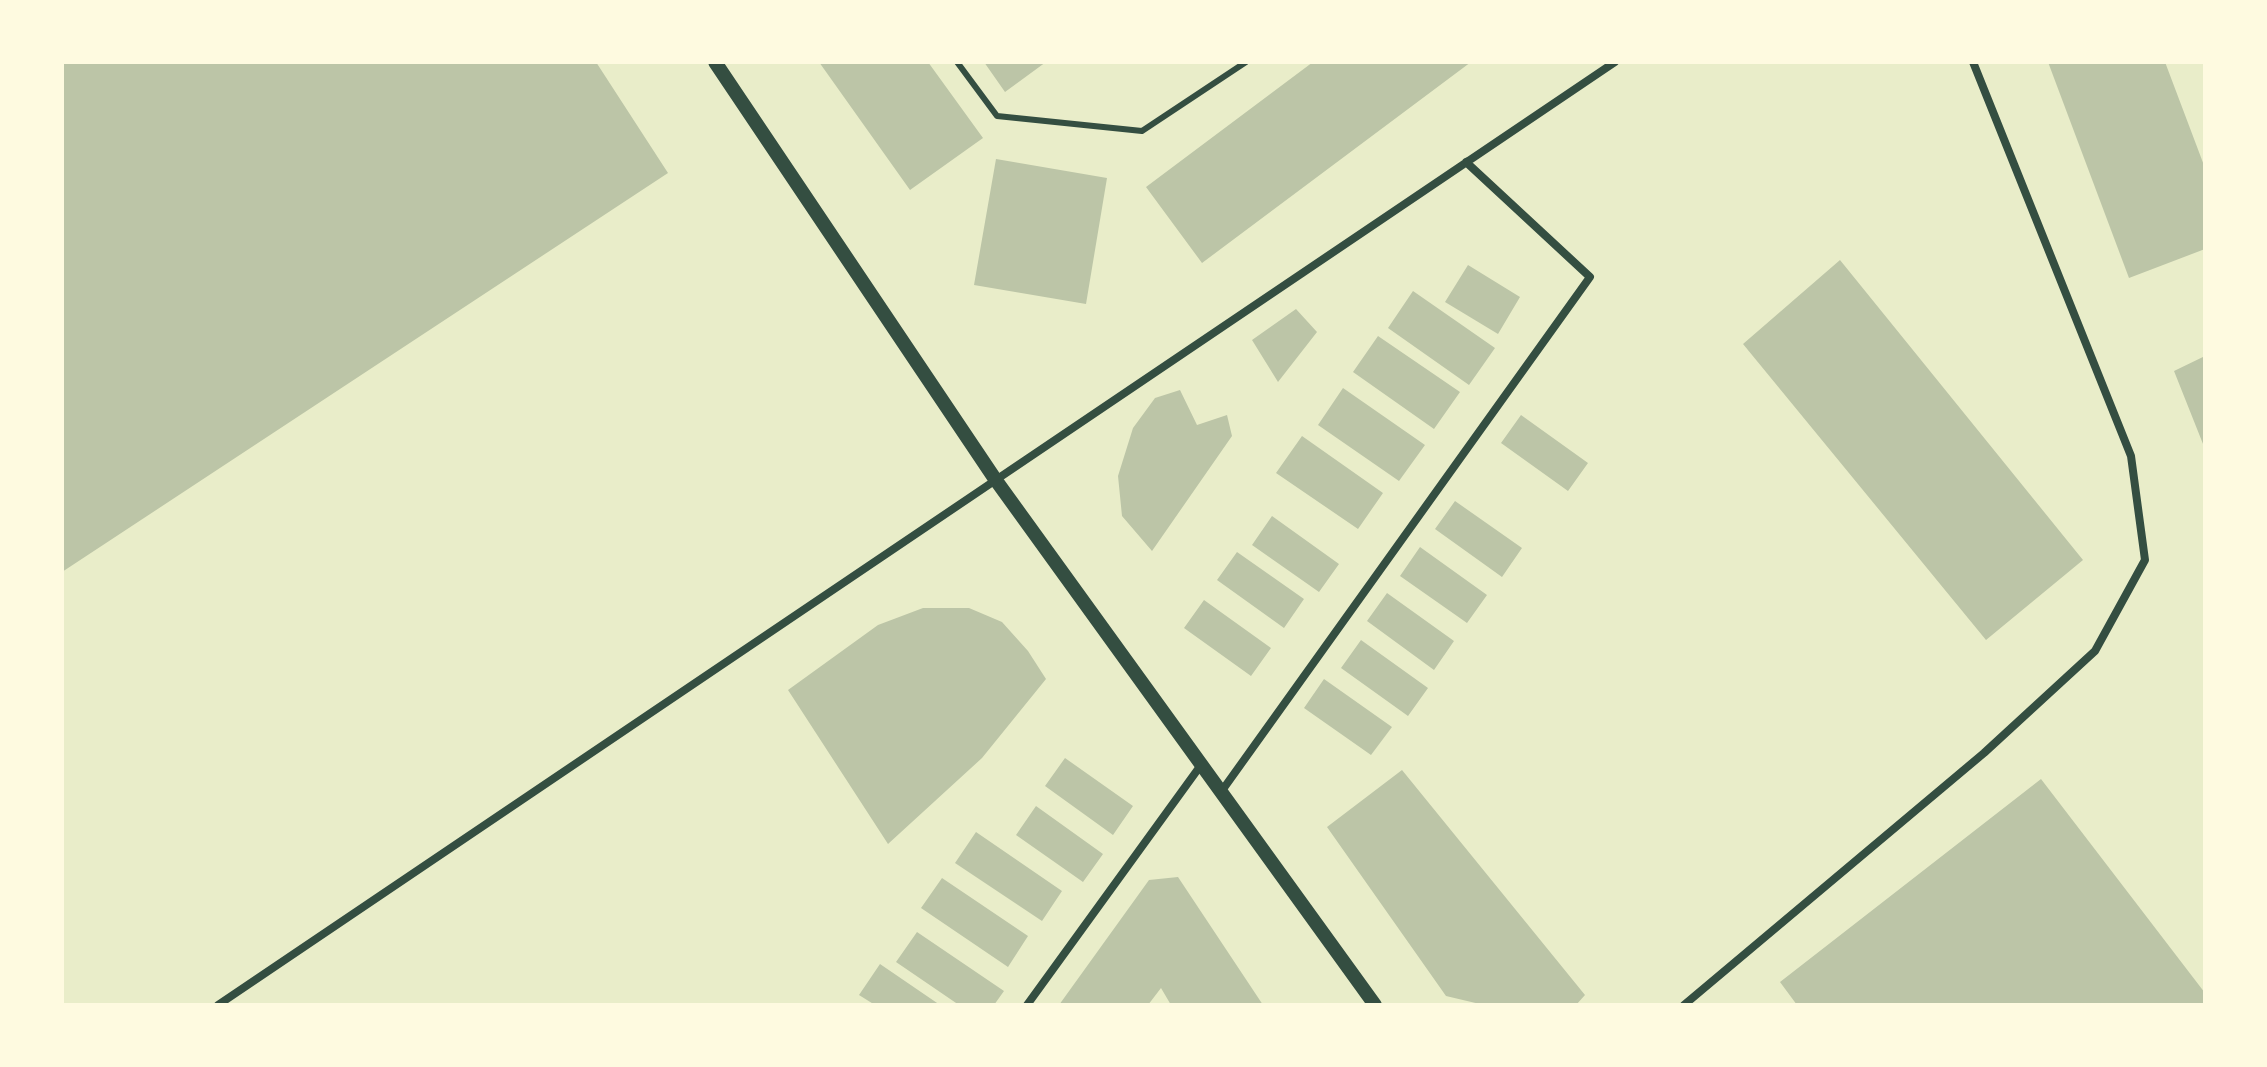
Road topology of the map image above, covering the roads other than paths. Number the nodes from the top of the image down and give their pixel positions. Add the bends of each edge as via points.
1 (715, 62) edge
2 (957, 62) edge
3 (1246, 62) edge
4 (1615, 62) edge
5 (1973, 62) edge
6 (1466, 162) junction
7 (995, 479) junction
8 (1201, 765) junction
9 (1221, 792) junction
10 (218, 1005) edge
11 (1027, 1005) edge
12 (1375, 1005) edge
13 (1684, 1005) edge

1 - 7 street
2 - 3 lane via 997,116 1142,131
4 - 6 street
5 - 13 street via 2131,456 2145,560 2095,651 1984,753
6 - 7 street
6 - 9 street via 1590,277
7 - 8 street
7 - 10 street
8 - 9 street
8 - 11 street
9 - 12 street

